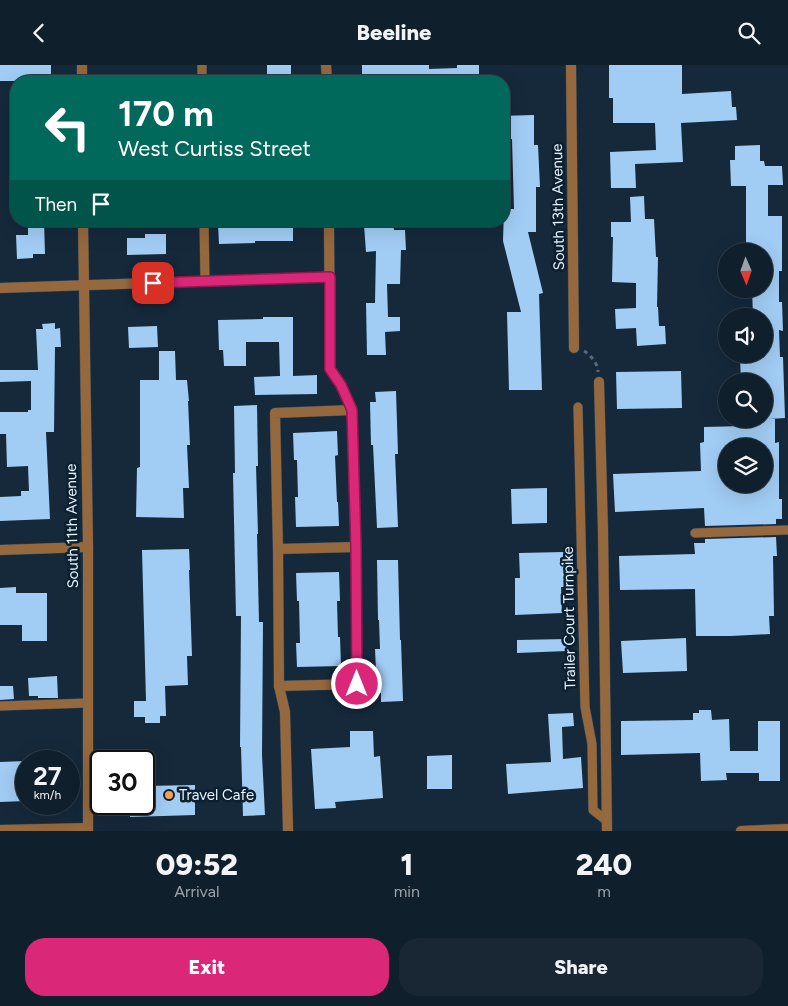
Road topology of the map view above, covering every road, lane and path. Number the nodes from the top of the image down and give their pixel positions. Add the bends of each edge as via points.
1 (571, 65) edge
2 (83, 227) edge
3 (204, 227) edge
4 (329, 227) edge
5 (330, 277) junction
6 (205, 281) junction
7 (84, 285) junction
8 (0, 288) edge
9 (574, 348) joint
10 (599, 382) joint
11 (578, 407) dead end
12 (352, 410) junction
13 (788, 530) edge
14 (695, 533) dead end
15 (88, 547) junction
16 (356, 547) junction
17 (278, 549) junction
18 (0, 550) edge
19 (279, 685) junction
20 (88, 703) junction
21 (0, 706) edge
22 (607, 826) edge
23 (88, 829) edge
24 (788, 829) edge
25 (0, 830) edge
26 (288, 831) edge
27 (741, 831) edge

1 - 9 street, South 13th Avenue
2 - 7 street, South 11th Avenue
3 - 6 lane
4 - 5 street
5 - 6 street
5 - 12 street via 330,369
6 - 7 street
7 - 8 street
7 - 15 street, South 11th Avenue
9 - 10 path via 587,353 598,366
10 - 22 street
11 - 22 lane, Trailer Court Turnpike via 586,707 592,744 593,810
12 - 16 street
12 - 17 street via 274,413
13 - 14 lane
15 - 18 street
15 - 20 street, South 11th Avenue
16 - 17 street
16 - 19 street via 357,684
17 - 19 street
19 - 26 street via 285,712
20 - 21 lane
20 - 23 street, South 11th Avenue
23 - 25 street
24 - 27 street

